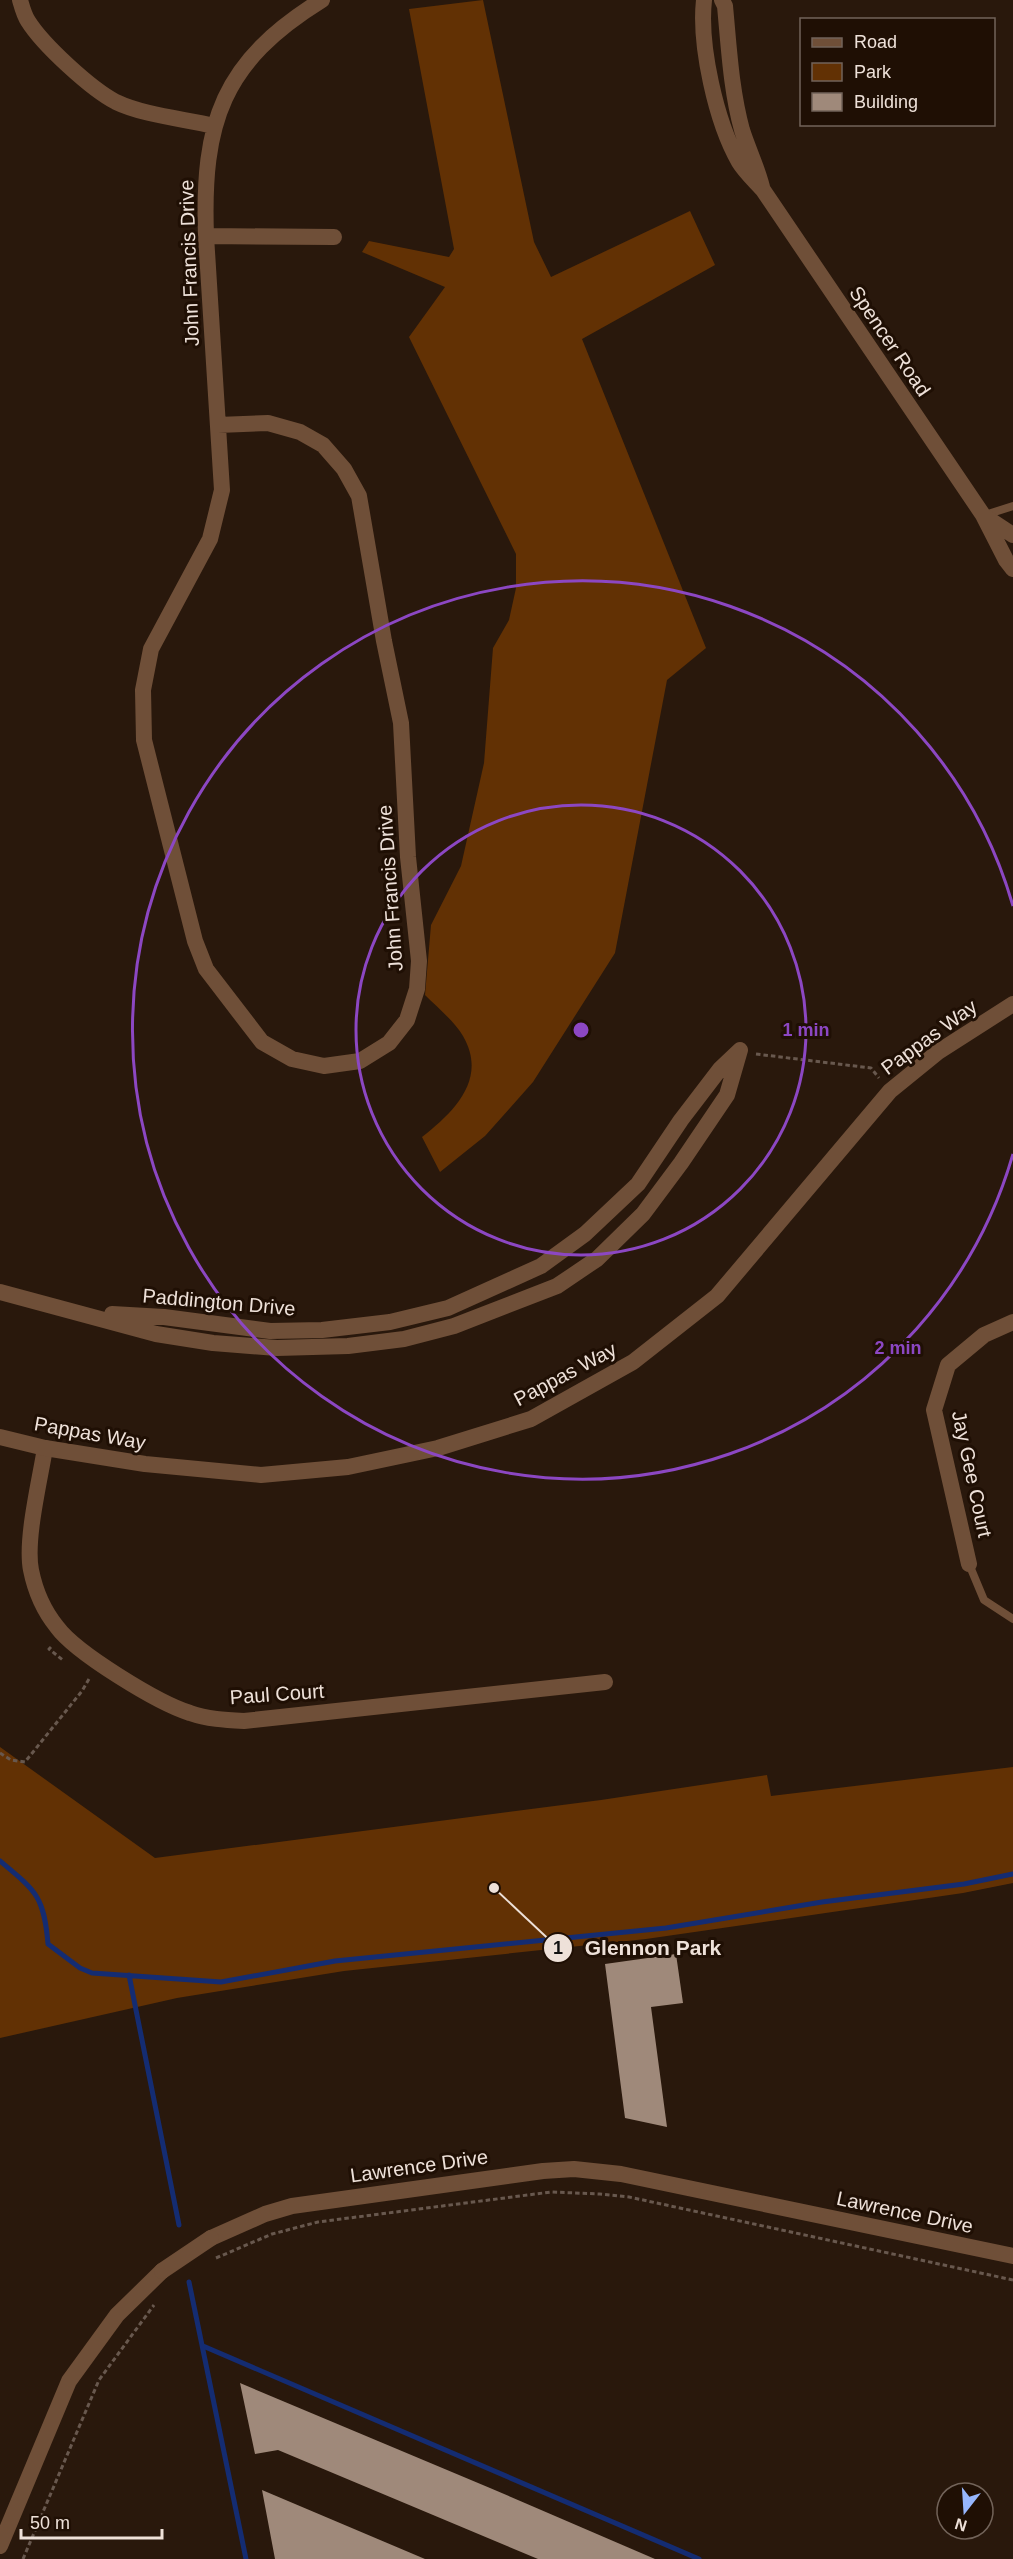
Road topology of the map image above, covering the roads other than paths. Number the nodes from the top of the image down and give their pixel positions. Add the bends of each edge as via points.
1 (20, 0) edge
2 (322, 0) edge
3 (704, 0) edge
4 (722, 0) edge
5 (736, 104) junction
6 (717, 108) junction
7 (214, 126) junction
8 (763, 190) junction
9 (206, 236) junction
10 (334, 237) dead end
11 (218, 425) junction
12 (1013, 506) edge
13 (983, 515) junction
14 (1013, 535) edge
15 (1013, 569) edge
16 (1013, 1004) edge
17 (0, 1292) edge
18 (81, 1312) junction
19 (1013, 1322) edge
20 (0, 1437) edge
21 (45, 1448) junction
22 (969, 1564) joint
23 (1013, 1619) edge
24 (605, 1682) dead end
25 (1013, 2256) edge
26 (0, 2546) edge

1 - 7 street via 36,33 83,78 116,102
2 - 7 street, John Francis Drive via 270,37 251,58 235,81
3 - 6 street, Spencer Road via 710,85
4 - 5 street, Spencer Road
5 - 6 street
5 - 8 street, Spencer Road
6 - 8 street, Spencer Road via 739,163
7 - 9 street, John Francis Drive via 206,169
8 - 13 street, Spencer Road
9 - 10 street
9 - 11 street, John Francis Drive
11 - 11 street, John Francis Drive via 268,423 300,432 323,445 344,469 359,496 401,723 408,857 419,961 417,989 407,1020 389,1043 360,1061 324,1066 292,1059 262,1042 206,969 195,941 144,740 143,690 151,649 210,538 222,490
12 - 13 lane
13 - 14 street, Spencer Road
13 - 15 street, Spencer Road
16 - 21 street, Pappas Way via 938,1052 890,1091 717,1296 633,1362 531,1419 438,1448 348,1467 261,1475 145,1464
17 - 18 street, Paddington Drive
18 - 18 street, Paddington Drive via 164,1317 270,1331 390,1322 448,1308 541,1266 585,1234 638,1184 681,1120 720,1069 740,1050 727,1095 643,1214 597,1259 557,1286 454,1326 404,1339 348,1346 277,1348 213,1343 156,1334
19 - 22 street, Jay Gee Court via 984,1335 948,1365 934,1410
20 - 21 street, Pappas Way
21 - 24 street, Paul Court via 30,1567 48,1615 71,1642 164,1703 216,1719 244,1721
22 - 23 lane via 984,1600
25 - 26 street, Lawrence Drive via 621,2174 574,2169 301,2205 265,2214 211,2238 162,2271 117,2315 69,2381

